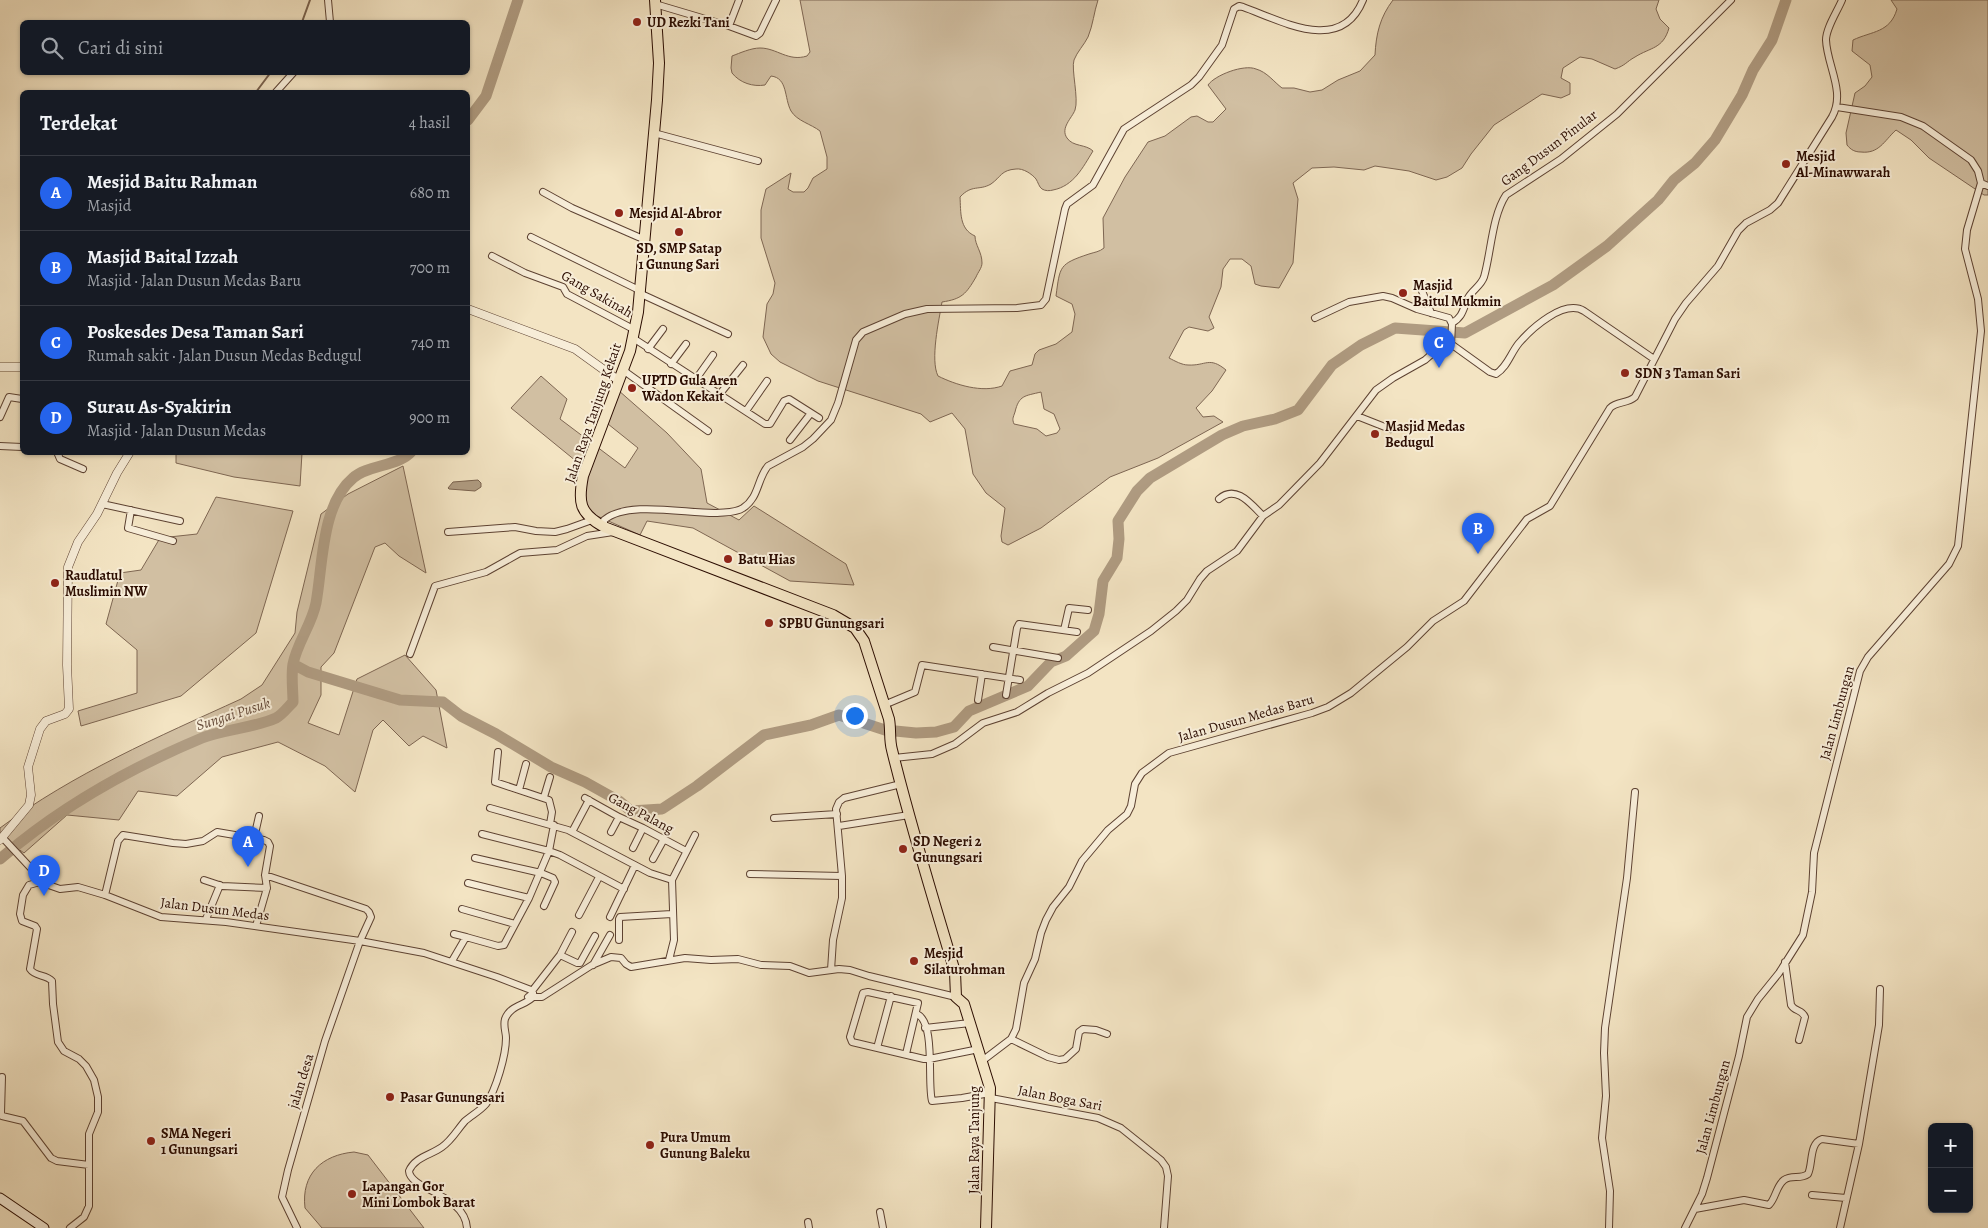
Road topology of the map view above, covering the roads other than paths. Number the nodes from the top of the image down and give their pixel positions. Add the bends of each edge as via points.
1 (328, 0) edge
2 (739, 0) edge
3 (776, 0) edge
4 (1363, 0) edge
5 (1731, 0) edge
6 (1842, 0) edge
7 (655, 2) edge
8 (330, 20) edge
9 (729, 26) junction
10 (291, 75) edge
11 (278, 90) edge
12 (1836, 107) junction
13 (654, 134) junction
14 (758, 161) dead end
15 (1981, 183) junction
16 (1988, 186) edge
17 (544, 192) dead end
18 (530, 237) dead end
19 (643, 239) junction
20 (492, 256) dead end
21 (1422, 291) dead end
22 (639, 292) junction
23 (470, 310) edge
24 (1431, 313) junction
25 (1315, 318) dead end
26 (1452, 325) junction
27 (663, 329) dead end
28 (634, 334) junction
29 (728, 334) dead end
30 (1451, 342) junction
31 (686, 344) dead end
32 (648, 349) junction
33 (713, 355) dead end
34 (1654, 359) junction
35 (671, 364) junction
36 (743, 365) dead end
37 (0, 367) edge
38 (20, 367) edge
39 (623, 368) junction
40 (696, 379) junction
41 (618, 380) junction
42 (767, 381) dead end
43 (720, 394) junction
44 (20, 399) edge
45 (746, 411) junction
46 (811, 413) junction
47 (1357, 416) junction
48 (0, 417) edge
49 (819, 418) dead end
50 (1390, 429) dead end
51 (708, 431) dead end
52 (790, 440) dead end
53 (0, 446) edge
54 (20, 447) edge
55 (58, 455) edge
56 (128, 455) edge
57 (83, 469) dead end
58 (1219, 499) dead end
59 (102, 504) junction
60 (131, 510) junction
61 (1263, 516) junction
62 (592, 520) junction
63 (180, 521) dead end
64 (604, 527) junction
65 (448, 532) dead end
66 (617, 532) junction
67 (173, 540) dead end
68 (1088, 610) dead end
69 (1064, 630) junction
70 (1077, 632) dead end
71 (993, 647) dead end
72 (1013, 651) junction
73 (410, 654) dead end
74 (1058, 658) dead end
75 (982, 674) junction
76 (1008, 678) junction
77 (1020, 680) dead end
78 (1006, 695) dead end
79 (978, 700) dead end
80 (884, 705) junction
81 (498, 752) dead end
82 (894, 758) junction
83 (526, 764) dead end
84 (550, 777) dead end
85 (901, 784) junction
86 (519, 790) junction
87 (1635, 792) dead end
88 (544, 797) junction
89 (490, 808) dead end
90 (837, 814) junction
91 (910, 815) junction
92 (259, 816) dead end
93 (619, 817) junction
94 (774, 818) dead end
95 (552, 825) junction
96 (839, 826) junction
97 (643, 828) junction
98 (572, 832) junction
99 (612, 832) dead end
100 (482, 834) dead end
101 (695, 834) dead end
102 (254, 838) junction
103 (2, 839) edge
104 (664, 839) junction
105 (633, 848) dead end
106 (549, 851) junction
107 (686, 851) junction
108 (475, 858) dead end
109 (653, 859) dead end
110 (635, 865) junction
111 (541, 872) junction
112 (750, 874) dead end
113 (265, 875) junction
114 (842, 876) junction
115 (600, 877) junction
116 (204, 880) dead end
117 (672, 880) junction
118 (40, 882) junction
119 (468, 883) dead end
120 (220, 885) junction
121 (267, 888) junction
122 (624, 889) junction
123 (105, 895) junction
124 (529, 898) junction
125 (544, 906) dead end
126 (462, 909) dead end
127 (672, 914) junction
128 (580, 915) dead end
129 (610, 916) dead end
130 (206, 919) junction
131 (515, 924) junction
132 (256, 926) junction
133 (572, 932) dead end
134 (454, 934) dead end
135 (610, 935) dead end
136 (595, 936) dead end
137 (466, 937) junction
138 (619, 940) dead end
139 (360, 941) junction
140 (560, 955) junction
141 (669, 960) junction
142 (452, 961) junction
143 (1785, 962) junction
144 (592, 965) junction
145 (831, 970) junction
146 (1880, 989) dead end
147 (530, 996) junction
148 (891, 996) junction
149 (956, 997) junction
150 (917, 1014) junction
151 (970, 1023) junction
152 (925, 1028) junction
153 (1106, 1034) dead end
154 (1011, 1039) junction
155 (1799, 1040) dead end
156 (878, 1048) junction
157 (979, 1049) junction
158 (906, 1054) junction
159 (931, 1059) junction
160 (982, 1061) junction
161 (2, 1077) dead end
162 (991, 1095) junction
163 (1859, 1144) junction
164 (89, 1165) junction
165 (1812, 1195) dead end
166 (0, 1198) edge
167 (1846, 1198) junction
168 (1695, 1209) junction
169 (880, 1212) dead end
170 (44, 1228) edge
171 (70, 1228) edge
172 (297, 1228) edge
173 (467, 1228) edge
174 (883, 1228) edge
175 (986, 1228) edge
176 (1164, 1228) edge
177 (1609, 1228) edge
178 (1686, 1228) edge
179 (1840, 1228) edge

1 - 8 street
2 - 9 street
3 - 9 street via 759,35
4 - 64 street via 1348,21 1333,31 1324,32 1299,27 1243,7 1234,9 1222,44 1200,77 1124,129 1093,185 1066,207 1042,305 927,309 905,314 863,332 856,340 831,420 814,439 764,470 755,496 743,508 734,512 710,513 624,512 608,516
5 - 26 street, Gang Dusun Pinular via 1617,114 1561,159 1506,195 1482,280 1468,298 1461,318
6 - 12 street via 1826,37 1837,94
7 - 9 street
7 - 13 main road, Jalan Raya Tanjung Kekait via 659,63
10 - 11 street
12 - 15 street via 1901,118 1923,126 1971,160
12 - 34 street, Jalan Dusun Medas Baru via 1782,198 1738,231 1718,266 1681,311
13 - 14 street
13 - 19 main road, Jalan Raya Tanjung Kekait
15 - 16 street
15 - 143 street, Jalan Limbungan via 1965,242 1978,299 1981,336 1958,546 1952,560 1868,657 1860,672 1814,853 1812,892 1803,935
17 - 19 street
18 - 22 street
19 - 22 main road, Jalan Raya Tanjung Kekait
20 - 28 street, Gang Sakinah via 525,273 564,287 568,294
21 - 24 street
22 - 28 main road, Jalan Raya Tanjung Kekait
22 - 29 street
23 - 41 street via 575,349
24 - 25 street via 1383,296 1349,302
24 - 26 street via 1448,318
26 - 30 street
27 - 32 street
28 - 32 street, Gang Sakinah
28 - 39 main road, Jalan Raya Tanjung Kekait
30 - 34 street via 1496,374 1530,333 1560,310 1576,307
30 - 47 street via 1443,344 1426,360 1380,386
31 - 35 street
32 - 35 street, Gang Sakinah
33 - 40 street
34 - 154 street, Jalan Dusun Medas Baru via 1634,397 1608,410 1550,506 1527,519 1460,605 1433,621 1407,647 1336,703 1303,716 1169,752 1142,773 1135,784 1127,814 1108,830 1082,861 1046,920 1024,983 1016,1029
35 - 40 street, Gang Sakinah
36 - 43 street
37 - 38 street
39 - 41 main road, Jalan Raya Tanjung Kekait
39 - 51 street
40 - 43 street, Gang Sakinah
41 - 62 main road, Jalan Raya Tanjung Kekait via 580,492 581,504
42 - 45 street
43 - 45 street, Gang Sakinah
44 - 48 street via 9,397
45 - 46 street, Gang Sakinah via 770,424 784,401 791,399
46 - 49 street
46 - 52 street
47 - 50 street
47 - 61 street via 1320,463 1279,505
53 - 54 street
55 - 57 street via 60,459
56 - 59 street
58 - 61 street via 1232,492
59 - 60 street
59 - 103 street via 78,542 68,567 70,708 65,714 46,721 40,729 28,767 30,802
60 - 63 street
60 - 67 street via 128,528
61 - 82 street via 1237,551 1207,571 1176,612 1088,673 1017,712 984,723 955,744 932,754
62 - 64 main road
62 - 65 street via 555,532 518,527
64 - 66 main road
66 - 73 street via 596,533 557,550 520,553 486,572 435,586
66 - 80 main road via 800,602 851,625 864,641
68 - 69 street via 1069,608
69 - 70 street
69 - 72 street via 1021,623
71 - 72 street
72 - 74 street
72 - 76 street
75 - 76 street
75 - 79 street
75 - 80 street via 922,665 915,692
76 - 77 street
76 - 78 street
80 - 82 main road, Jalan Raya Tanjung via 891,728
81 - 86 street via 495,782
82 - 85 main road, Jalan Raya Tanjung
83 - 86 street
84 - 88 street
85 - 90 street via 843,799 838,803
85 - 91 main road, Jalan Raya Tanjung
86 - 88 street
87 - 177 street via 1627,878 1605,1028 1606,1096 1602,1138 1610,1191
88 - 95 street via 552,806
89 - 95 street
90 - 94 street
90 - 96 street
91 - 96 street
91 - 149 main road, Jalan Raya Tanjung via 954,972
92 - 102 street
93 - 97 street, Gang Palang
93 - 98 street, Gang Palang via 587,798
93 - 99 street
95 - 98 street
95 - 106 street
96 - 114 street
97 - 104 street, Gang Palang
97 - 105 street
98 - 110 street
100 - 106 street
101 - 107 street
102 - 113 street via 266,840 270,845
102 - 123 street via 218,832 203,841 179,844 123,835 118,842
103 - 118 street via 40,878
104 - 107 street, Gang Palang
104 - 109 street
106 - 111 street
106 - 115 street
107 - 117 street
108 - 111 street
110 - 117 street
110 - 122 street
111 - 124 street
111 - 125 street via 555,880
112 - 114 street
113 - 121 street
113 - 139 street, jalan desa via 367,910 371,919
114 - 145 street via 842,898 833,940
115 - 122 street
115 - 128 street
116 - 120 street
117 - 127 street
118 - 123 street, Jalan Dusun Medas via 60,889 78,887
118 - 164 street via 31,884 24,891 20,917 37,928 29,968 53,982 58,1042 84,1063 94,1080 98,1108 89,1134
119 - 124 street
120 - 121 street
120 - 130 street
121 - 132 street
122 - 129 street
123 - 130 street, Jalan Dusun Medas via 156,916
124 - 131 street
126 - 131 street
127 - 138 street via 620,917
127 - 141 street via 674,940
130 - 132 street, Jalan Dusun Medas
131 - 137 street via 502,946
132 - 139 street, Jalan Dusun Medas
133 - 140 street
134 - 137 street
135 - 144 street
136 - 140 street via 580,963
137 - 142 street
139 - 142 street, Jalan Dusun Medas
139 - 172 street, jalan desa via 315,1076 282,1197
140 - 147 street
141 - 144 street via 631,966 614,957
141 - 145 street via 732,958 762,965 790,966 808,973
142 - 147 street, Jalan Dusun Medas via 512,982
143 - 155 street via 1791,1005 1805,1016
143 - 168 street, Jalan Limbungan via 1747,1017 1707,1178
144 - 147 street via 542,997
145 - 149 street via 850,970
146 - 163 street via 1879,1025
147 - 173 street via 505,1020 505,1050 486,1103 443,1147 424,1156 409,1171 412,1179 456,1206
148 - 150 street via 917,1002
148 - 156 street
148 - 156 street via 862,994 850,1037 852,1042
149 - 151 main road, Jalan Raya Tanjung via 964,1004
150 - 152 street via 923,1018
150 - 158 street
151 - 152 street
151 - 157 main road, Jalan Raya Tanjung
152 - 159 street
153 - 154 street via 1083,1029 1077,1036 1076,1049 1059,1060
154 - 160 street
156 - 158 street
157 - 159 street
157 - 160 main road, Jalan Raya Tanjung
158 - 159 street
159 - 162 street via 932,1101
160 - 162 main road, Jalan Raya Tanjung
161 - 164 street via 2,1116 23,1121 54,1160
162 - 175 main road, Jalan Raya Tanjung
162 - 176 street, Jalan Boga Sari via 1092,1116 1121,1128 1166,1167
163 - 167 street
163 - 168 street via 1817,1141 1808,1173 1804,1177 1783,1180 1769,1204 1744,1200
164 - 171 street via 88,1209 84,1217
165 - 167 street
166 - 170 main road
167 - 179 street
168 - 178 street, Jalan Limbungan
169 - 174 street

